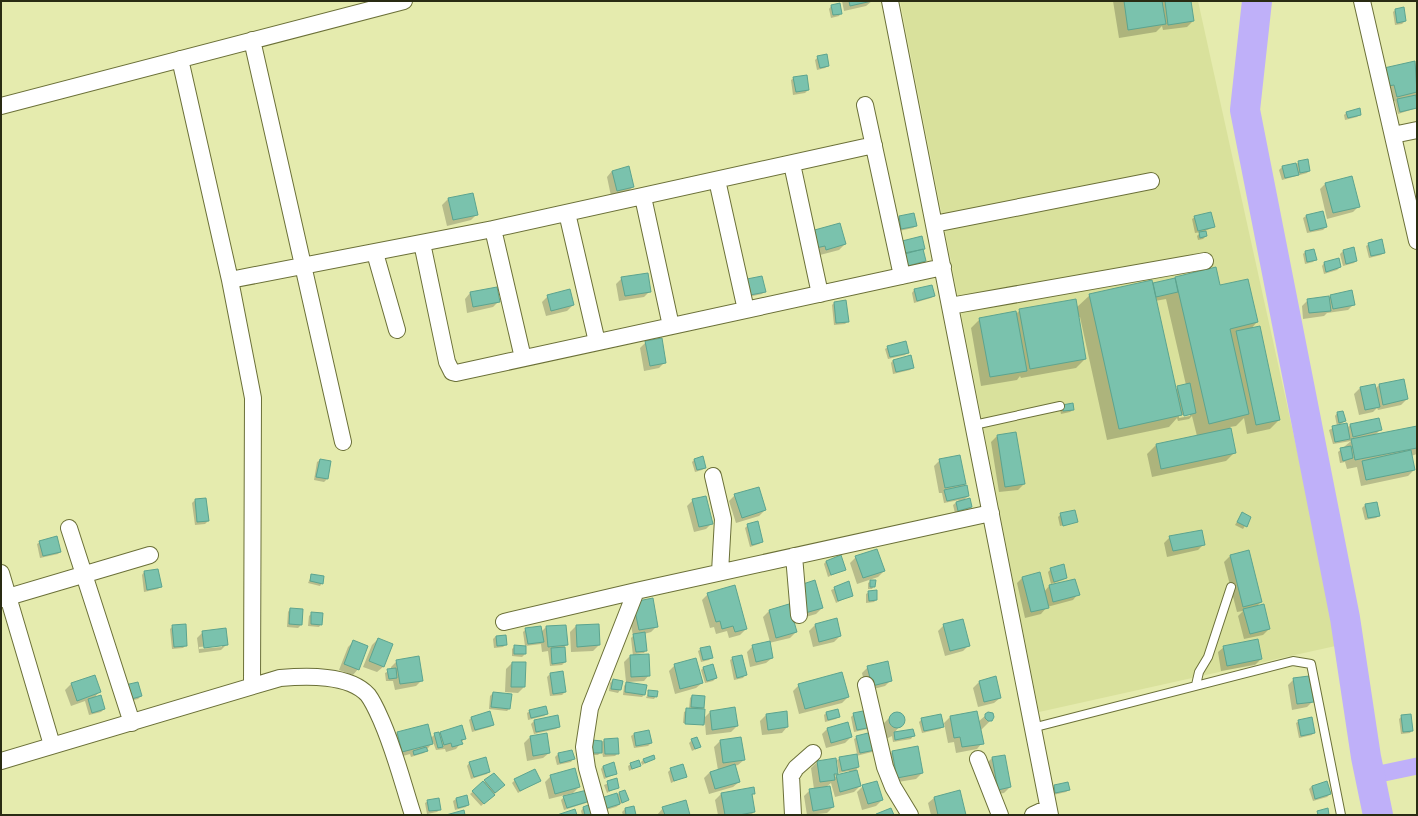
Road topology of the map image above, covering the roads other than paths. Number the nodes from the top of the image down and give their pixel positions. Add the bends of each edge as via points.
1 (404, 1) edge
2 (890, 1) edge
3 (1362, 1) edge
4 (252, 40) junction
5 (180, 60) junction
6 (865, 104) dead end
7 (1, 106) edge
8 (1417, 130) edge
9 (1393, 135) junction
10 (874, 145) junction
11 (792, 164) junction
12 (717, 180) junction
13 (1151, 181) dead end
14 (643, 196) junction
15 (567, 213) junction
16 (934, 224) junction
17 (493, 229) junction
18 (1417, 241) edge
19 (422, 243) junction
20 (375, 253) junction
21 (1205, 262) dead end
22 (303, 266) junction
23 (943, 267) junction
24 (902, 276) junction
25 (230, 280) junction
26 (820, 294) junction
27 (950, 306) junction
28 (746, 310) junction
29 (671, 326) junction
30 (397, 330) dead end
31 (597, 342) junction
32 (523, 358) junction
33 (1060, 406) dead end
34 (974, 425) junction
35 (343, 442) dead end
36 (713, 476) dead end
37 (991, 513) junction
38 (69, 528) dead end
39 (150, 555) dead end
40 (794, 556) junction
41 (720, 572) junction
42 (1, 573) edge
43 (83, 574) junction
44 (1231, 587) dead end
45 (636, 591) junction
46 (5, 598) edge
47 (800, 615) dead end
48 (504, 622) dead end
49 (866, 685) dead end
50 (1196, 685) junction
51 (252, 686) junction
52 (132, 723) junction
53 (1032, 728) junction
54 (52, 745) junction
55 (813, 753) dead end
56 (978, 759) dead end
57 (1, 761) edge
58 (1049, 811) edge
59 (413, 815) edge
60 (600, 815) edge
61 (793, 815) edge
62 (910, 815) edge
63 (1000, 815) edge
64 (1033, 815) edge
65 (1341, 815) edge

1 - 4 street
2 - 16 street
3 - 9 street
4 - 5 street
4 - 22 street
5 - 7 street
5 - 25 street
6 - 10 street
8 - 9 street
9 - 18 street
10 - 11 street
10 - 24 street
11 - 12 street
11 - 26 street
12 - 14 street
12 - 28 street
13 - 16 street
14 - 15 street
14 - 29 street
15 - 17 street
15 - 31 street
16 - 23 street
17 - 19 street
17 - 32 street
19 - 20 street
19 - 32 street via 447,362 452,372
20 - 22 street
20 - 30 street
21 - 27 street
22 - 25 street
22 - 35 street
23 - 24 street
23 - 27 street
24 - 26 street
25 - 51 street via 253,398
26 - 28 street
27 - 34 street
28 - 29 street
29 - 31 street
31 - 32 street
33 - 34 lane
34 - 37 street
36 - 41 street via 723,520
37 - 40 street
37 - 53 street
38 - 43 street
39 - 43 street
40 - 41 street
40 - 47 street
41 - 45 street
42 - 46 street
43 - 46 street
43 - 52 street
44 - 50 lane
45 - 48 street
45 - 60 street via 590,708 584,747
46 - 54 street
49 - 62 street via 885,767 893,787
50 - 53 lane
50 - 65 lane via 1293,661 1311,664
51 - 52 street
51 - 59 street via 280,678 328,678 340,680 367,694 392,745
52 - 54 street
53 - 58 street
54 - 57 street
55 - 61 street via 791,776
56 - 63 street
58 - 64 street

